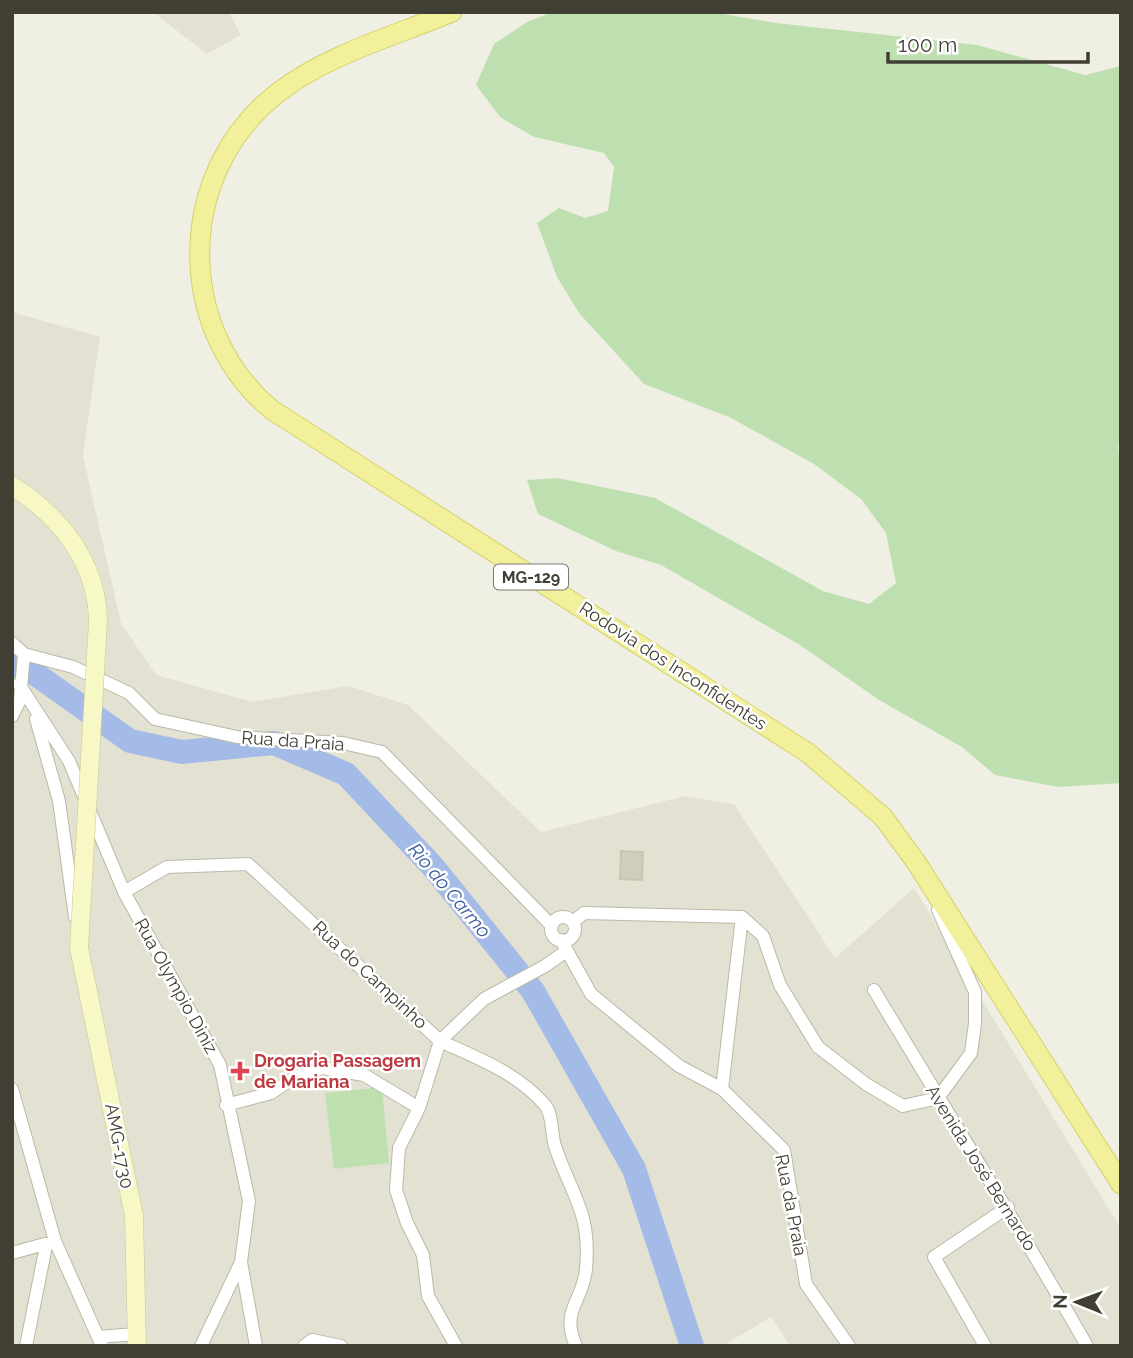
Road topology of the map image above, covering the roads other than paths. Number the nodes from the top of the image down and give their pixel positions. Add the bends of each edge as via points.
1 (452, 12) edge
2 (12, 486) edge
3 (12, 643) edge
4 (23, 654) junction
5 (19, 684) junction
6 (33, 707) junction
7 (12, 716) edge
8 (916, 862) junction
9 (124, 892) junction
10 (742, 917) junction
11 (573, 922) junction
12 (552, 926) junction
13 (563, 946) junction
14 (79, 948) junction
15 (874, 990) dead end
16 (440, 1041) junction
17 (12, 1089) edge
18 (722, 1089) junction
19 (938, 1098) junction
20 (226, 1105) junction
21 (419, 1108) junction
22 (1121, 1184) edge
23 (1008, 1207) junction
24 (50, 1243) junction
25 (12, 1253) edge
26 (241, 1262) junction
27 (137, 1340) edge
28 (100, 1341) edge
29 (26, 1346) edge
30 (201, 1346) edge
31 (256, 1346) edge
32 (304, 1346) edge
33 (341, 1346) edge
34 (456, 1346) edge
35 (576, 1346) edge
36 (849, 1346) edge
37 (985, 1346) edge
38 (1087, 1346) edge

1 - 8 main road, Rodovia dos Inconfidentes / MG-129 via 336,60 279,91 221,158 199,233 199,269 220,349 254,395 272,410 808,753 883,817
2 - 14 main road, AMG-1730, bridge via 41,504 73,542 92,584 98,621
3 - 4 street
4 - 5 street
4 - 12 street, Rua da Praia via 73,667 129,693 155,719 237,737 343,743 382,752
5 - 6 street, Rua Olympio Diniz
5 - 7 street via 20,700
6 - 9 street, Rua Olympio Diniz via 69,761
6 - 14 street via 59,801
8 - 19 street via 975,992 971,1053
8 - 22 main road, Rodovia dos Inconfidentes / MG-129
9 - 16 street, Rua do Campinho via 167,867 248,864
9 - 20 street, Rua Olympio Diniz via 220,1065
10 - 11 street via 584,913
10 - 18 street
10 - 19 street via 763,936 780,985 818,1047 903,1106
11 - 12 street via 563,917
11 - 13 street via 574,933
12 - 13 street via 554,937
13 - 16 street via 545,966 484,999
13 - 18 street, Rua da Praia via 591,994 680,1066
14 - 27 main road, AMG-1730 via 134,1216
15 - 19 street, Avenida José Bernardo
16 - 21 street, Rua do Campinho
16 - 35 street via 510,1074 547,1107 554,1145 579,1200 588,1242 585,1275 569,1315 568,1329
17 - 24 street
18 - 36 street, Rua da Praia via 784,1150 806,1284
19 - 23 street, Avenida José Bernardo
20 - 21 street via 271,1093 297,1076 323,1068 364,1075
20 - 26 street, Rua Olympio Diniz via 248,1201
21 - 34 street, Rua do Campinho via 399,1148 396,1190 423,1255 428,1296
23 - 37 street via 934,1257
23 - 38 street, Avenida José Bernardo
24 - 25 street
24 - 28 street
24 - 29 street
26 - 30 street, Rua Olympio Diniz
26 - 31 street
27 - 28 street
32 - 33 street via 312,1340

